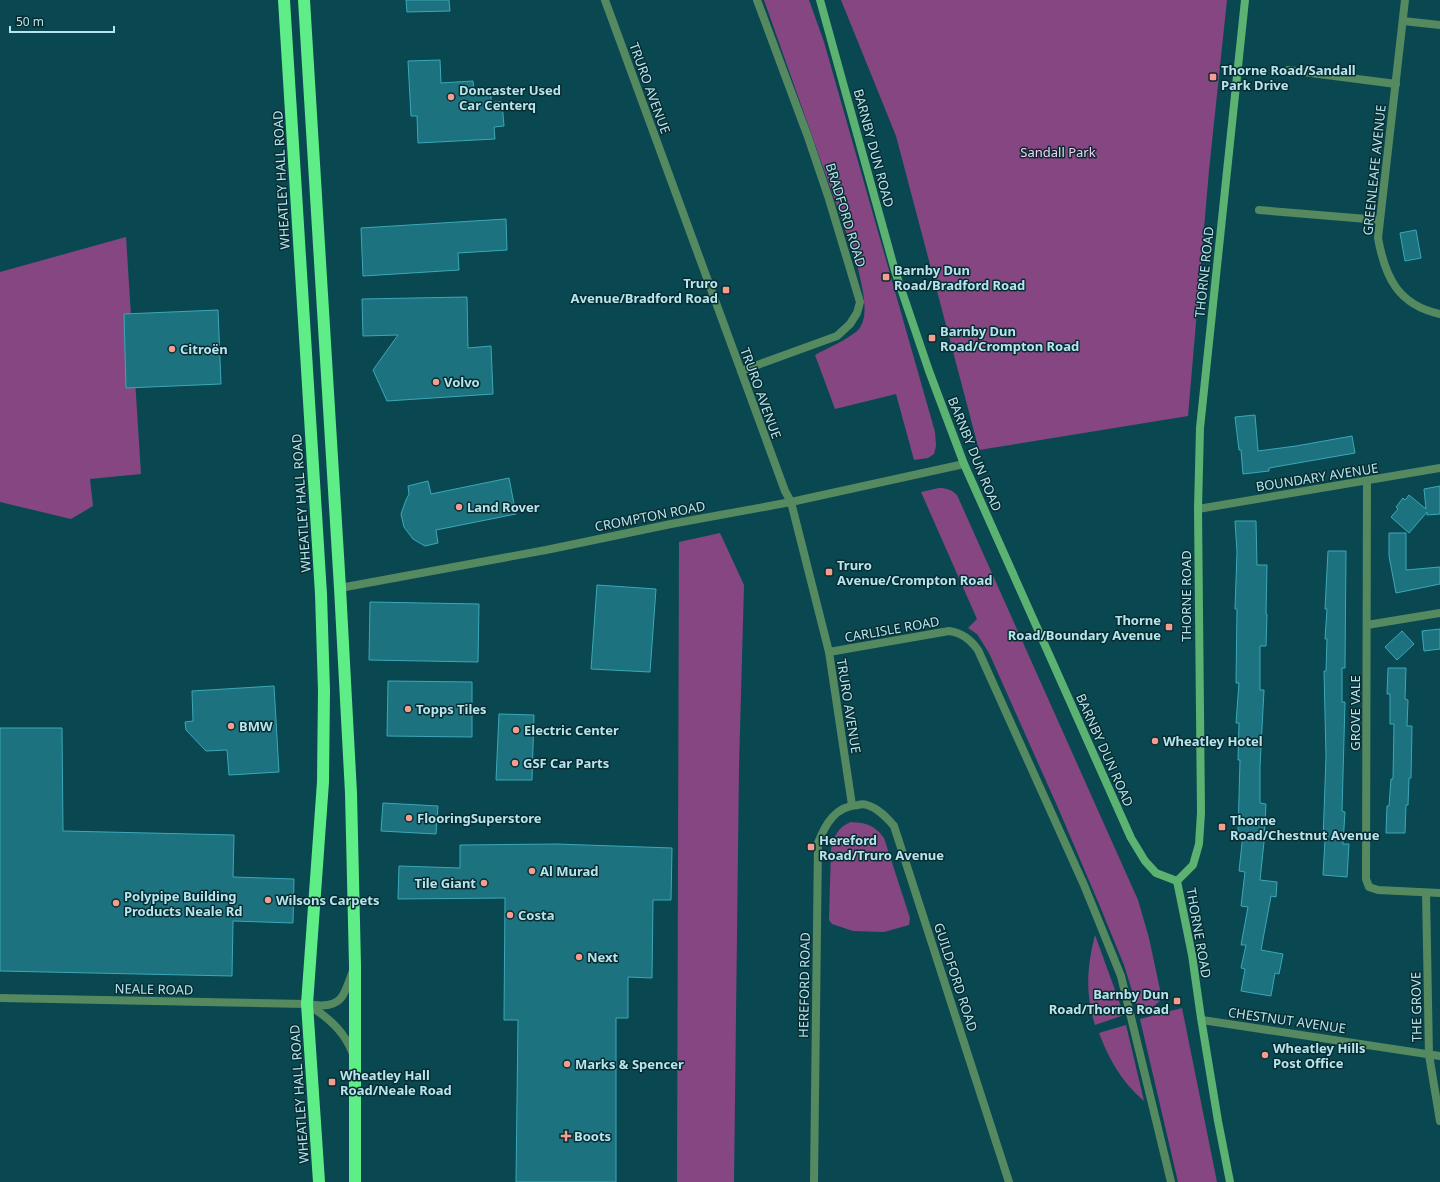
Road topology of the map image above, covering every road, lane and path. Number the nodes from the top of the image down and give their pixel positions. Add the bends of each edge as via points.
1 (284, 0) edge
2 (304, 0) edge
3 (605, 0) edge
4 (757, 0) edge
5 (820, 0) edge
6 (1245, 0) edge
7 (1405, 0) edge
8 (1403, 21) junction
9 (1440, 25) edge
10 (1288, 70) dead end
11 (1396, 84) junction
12 (1259, 210) dead end
13 (1379, 220) junction
14 (1440, 314) edge
15 (740, 371) junction
16 (964, 464) junction
17 (1440, 468) edge
18 (1367, 481) junction
19 (791, 502) junction
20 (1198, 509) junction
21 (340, 588) junction
22 (1440, 613) edge
23 (1367, 625) junction
24 (829, 652) junction
25 (852, 805) junction
26 (1177, 881) junction
27 (1426, 893) junction
28 (1440, 893) edge
29 (355, 966) junction
30 (0, 998) edge
31 (307, 1004) junction
32 (1202, 1020) junction
33 (1429, 1055) junction
34 (1440, 1056) edge
35 (356, 1063) junction
36 (1440, 1121) edge
37 (319, 1182) edge
38 (355, 1182) edge
39 (814, 1182) edge
40 (1009, 1182) edge
41 (1171, 1182) edge
42 (1230, 1182) edge

1 - 31 highway, WHEATLEY HALL ROAD via 324,691 323,782
2 - 21 highway, WHEATLEY HALL ROAD
3 - 15 street, TRURO AVENUE
4 - 15 street, BRADFORD ROAD via 808,137 860,302 850,324 838,336
5 - 16 street, BARNBY DUN ROAD via 895,270
6 - 20 street, THORNE ROAD via 1200,428
7 - 8 street, GREENLEAFE AVENUE
8 - 9 street
8 - 11 street, GREENLEAFE AVENUE
10 - 11 street
11 - 13 street, GREENLEAFE AVENUE
12 - 13 street
13 - 14 street, GREENLEAFE AVENUE via 1378,238 1382,259 1391,282 1408,301
15 - 19 street, TRURO AVENUE
16 - 19 street, CROMPTON ROAD
16 - 26 street, BARNBY DUN ROAD via 1131,838 1145,861 1156,872
17 - 18 street, BOUNDARY AVENUE
18 - 20 street, BOUNDARY AVENUE
18 - 23 street, GROVE VALE
19 - 21 street, CROMPTON ROAD
19 - 24 street, TRURO AVENUE
20 - 26 street, THORNE ROAD via 1200,844 1193,865
21 - 29 highway, WHEATLEY HALL ROAD via 351,793
22 - 23 street
23 - 27 street, GROVE VALE via 1366,879 1369,887 1378,890
24 - 25 street, TRURO AVENUE
24 - 41 street, CARLISLE ROAD via 949,631 958,632 978,650 1084,884 1121,976
25 - 39 street, HEREFORD ROAD via 836,812 823,829 818,844
25 - 40 street, GUILDFORD ROAD via 866,804 883,814 894,826
26 - 32 street, THORNE ROAD
27 - 28 street
27 - 33 street, THE GROVE
29 - 31 street, WHEATLEY HALL ROAD via 341,998 333,1004
29 - 35 highway, WHEATLEY HALL ROAD
30 - 31 street, NEALE ROAD
31 - 35 street, WHEATLEY HALL ROAD via 324,1015 338,1029 349,1044
31 - 37 highway, WHEATLEY HALL ROAD
32 - 33 street, CHESTNUT AVENUE
32 - 42 street, THORNE ROAD
33 - 34 street, CHESTNUT AVENUE
33 - 36 street, THE GROVE
35 - 38 highway, WHEATLEY HALL ROAD

